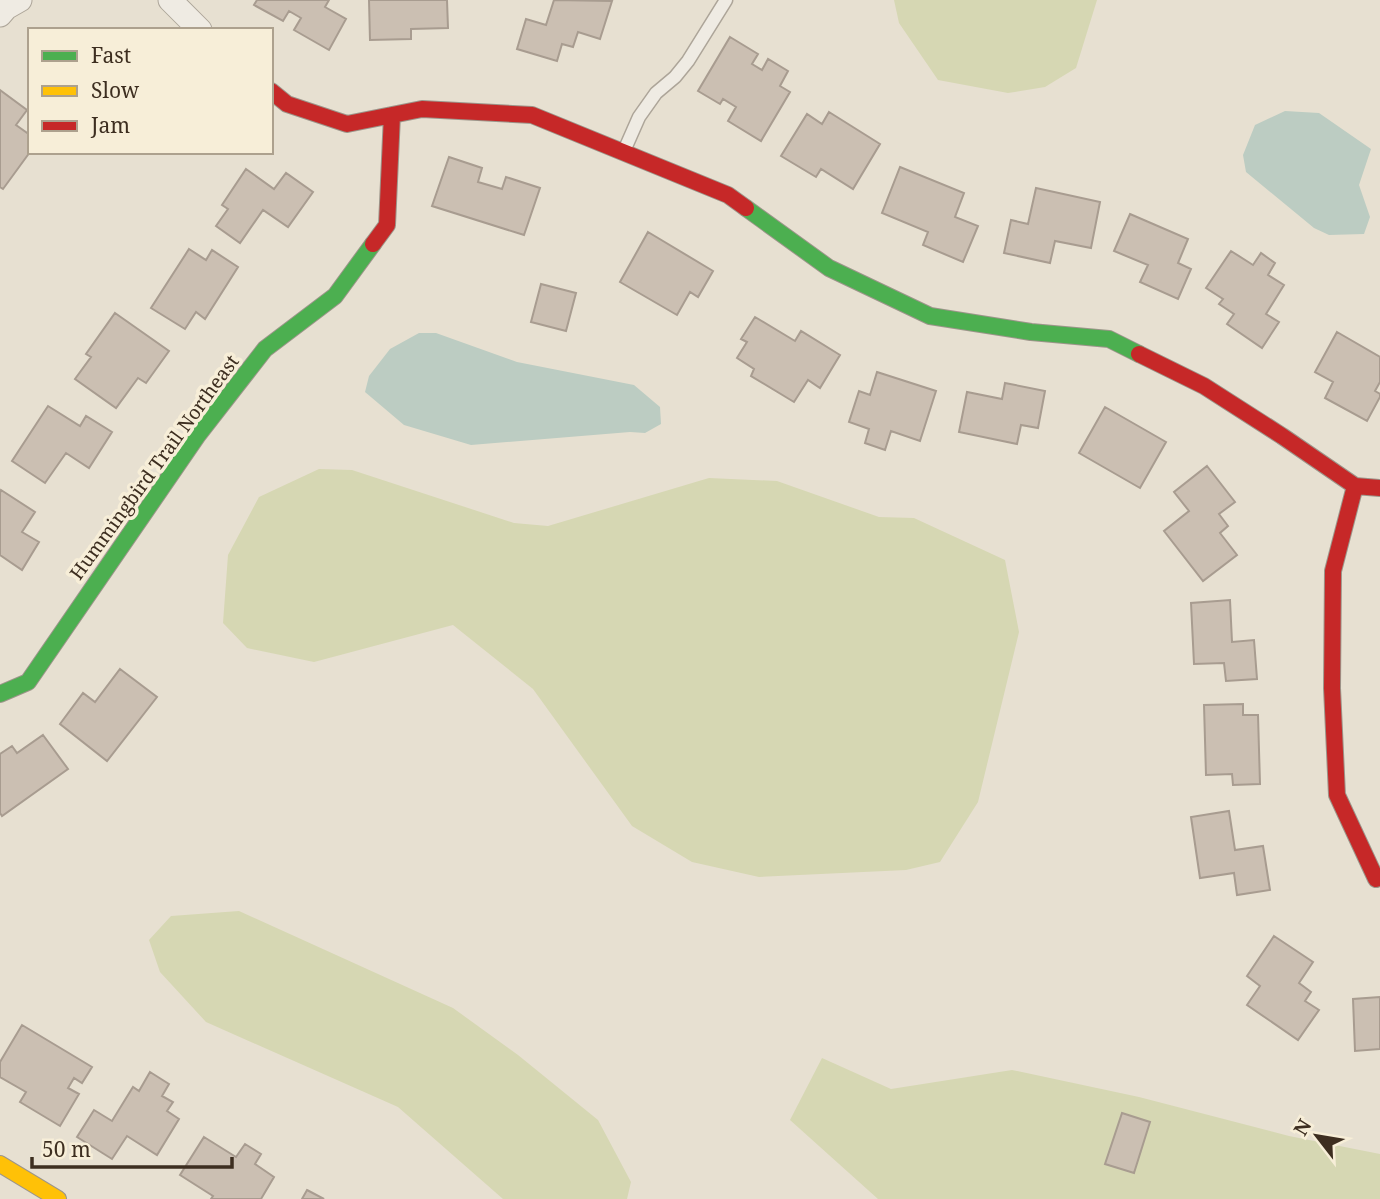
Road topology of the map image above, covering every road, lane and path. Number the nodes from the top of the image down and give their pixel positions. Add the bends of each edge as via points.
1 (20, 0) edge
2 (170, 0) edge
3 (726, 0) edge
4 (0, 15) edge
5 (198, 28) edge
6 (273, 93) edge
7 (392, 116) junction
8 (624, 152) junction
9 (1355, 486) junction
10 (1380, 488) edge
11 (0, 694) edge
12 (1376, 879) dead end
13 (0, 1164) edge
14 (58, 1199) edge

1 - 4 street
2 - 5 street
3 - 8 lane via 688,61 639,117
6 - 7 street via 287,104 347,124
7 - 8 street via 422,109 532,115
7 - 11 street, Hummingbird Trail Northeast via 387,225 335,296 265,349 198,435 28,682
8 - 9 street via 728,195 829,268 930,316 1109,339 1204,386
9 - 10 street
9 - 12 street via 1333,571 1337,795
13 - 14 street

